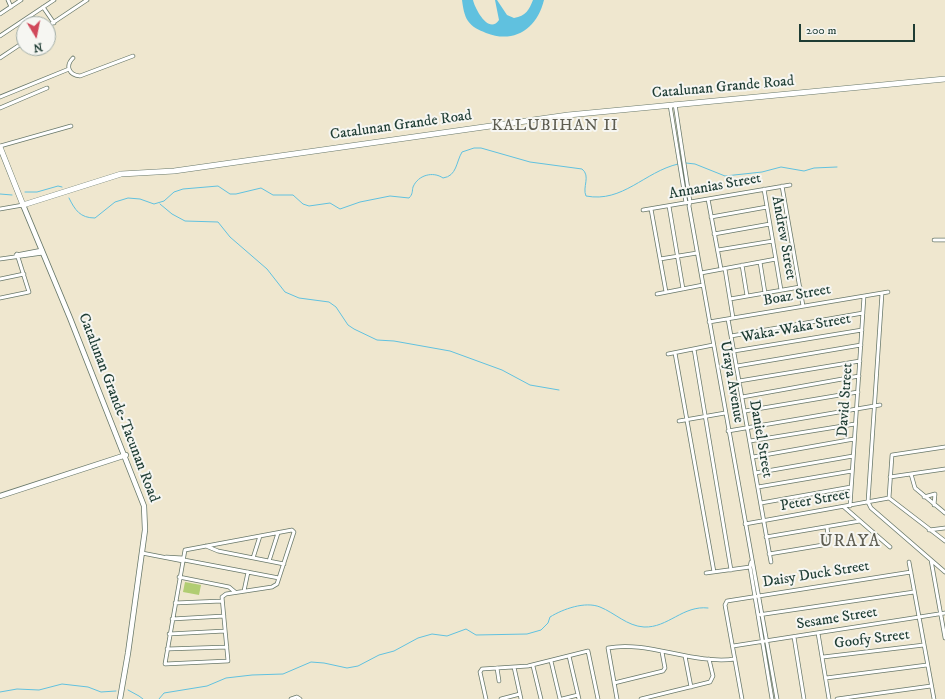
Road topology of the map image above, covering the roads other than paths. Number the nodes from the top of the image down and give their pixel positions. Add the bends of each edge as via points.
1 (8, 0) edge
2 (21, 0) edge
3 (54, 0) edge
4 (87, 0) edge
5 (11, 7) junction
6 (43, 7) junction
7 (0, 14) edge
8 (50, 16) edge
9 (56, 21) edge
10 (0, 36) edge
11 (16, 47) edge
12 (133, 56) dead end
13 (0, 58) edge
14 (73, 58) dead end
15 (69, 69) junction
16 (945, 79) edge
17 (47, 88) dead end
18 (0, 97) edge
19 (672, 104) junction
20 (0, 108) edge
21 (677, 121) junction
22 (673, 122) junction
23 (71, 126) dead end
24 (0, 146) edge
25 (681, 146) junction
26 (677, 147) junction
27 (685, 172) junction
28 (681, 173) junction
29 (790, 185) dead end
30 (782, 186) junction
31 (764, 189) junction
32 (708, 199) junction
33 (688, 202) junction
34 (23, 205) junction
35 (669, 206) junction
36 (767, 207) junction
37 (0, 209) edge
38 (651, 209) junction
39 (644, 210) dead end
40 (711, 216) junction
41 (770, 224) junction
42 (714, 234) junction
43 (934, 240) dead end
44 (945, 240) edge
45 (773, 241) junction
46 (718, 250) junction
47 (42, 252) junction
48 (697, 253) junction
49 (17, 256) junction
50 (678, 256) junction
51 (0, 259) edge
52 (660, 259) junction
53 (776, 259) junction
54 (760, 262) junction
55 (742, 266) junction
56 (723, 269) junction
57 (701, 273) junction
58 (24, 274) junction
59 (0, 279) edge
60 (703, 285) junction
61 (800, 287) junction
62 (683, 289) junction
63 (781, 290) junction
64 (666, 292) junction
65 (888, 292) dead end
66 (765, 293) junction
67 (882, 293) junction
68 (657, 294) dead end
69 (747, 296) junction
70 (864, 296) junction
71 (0, 298) edge
72 (730, 299) junction
73 (803, 306) junction
74 (863, 313) junction
75 (733, 318) junction
76 (728, 319) junction
77 (709, 322) junction
78 (862, 330) junction
79 (731, 336) junction
80 (713, 345) junction
81 (861, 345) junction
82 (694, 349) junction
83 (734, 351) junction
84 (675, 353) junction
85 (668, 354) dead end
86 (860, 361) junction
87 (737, 366) junction
88 (859, 376) junction
89 (739, 381) junction
90 (858, 392) junction
91 (742, 397) junction
92 (880, 405) dead end
93 (874, 406) junction
94 (856, 409) junction
95 (745, 411) junction
96 (725, 413) junction
97 (705, 416) junction
98 (687, 420) junction
99 (679, 421) dead end
100 (855, 424) junction
101 (747, 428) junction
102 (728, 431) junction
103 (854, 439) junction
104 (750, 441) junction
105 (945, 447) edge
106 (126, 455) junction
107 (853, 456) junction
108 (753, 457) junction
109 (945, 469) edge
110 (852, 471) junction
111 (755, 472) junction
112 (911, 474) junction
113 (890, 477) junction
114 (851, 487) junction
115 (758, 488) junction
116 (939, 490) dead end
117 (935, 494) junction
118 (0, 496) edge
119 (924, 497) junction
120 (889, 498) junction
121 (868, 502) junction
122 (760, 503) junction
123 (934, 504) junction
124 (850, 506) junction
125 (844, 507) junction
126 (945, 514) edge
127 (764, 521) junction
128 (860, 521) junction
129 (745, 524) junction
130 (827, 527) junction
131 (945, 528) edge
132 (929, 530) junction
133 (278, 533) junction
134 (260, 536) junction
135 (766, 536) junction
136 (945, 541) edge
137 (206, 546) junction
138 (890, 547) dead end
139 (142, 553) junction
140 (769, 554) junction
141 (254, 558) junction
142 (183, 560) junction
143 (931, 560) junction
144 (269, 561) junction
145 (751, 562) junction
146 (771, 562) dead end
147 (909, 562) dead end
148 (284, 564) junction
149 (754, 566) junction
150 (750, 567) junction
151 (731, 570) junction
152 (248, 572) junction
153 (714, 572) junction
154 (911, 572) junction
155 (945, 572) edge
156 (706, 573) dead end
157 (179, 577) junction
158 (279, 578) junction
159 (244, 591) junction
160 (235, 592) junction
161 (914, 592) junction
162 (759, 595) junction
163 (755, 596) junction
164 (222, 601) junction
165 (175, 603) junction
166 (945, 613) edge
167 (941, 614) junction
168 (758, 615) junction
169 (762, 615) junction
170 (224, 616) junction
171 (919, 618) junction
172 (172, 619) junction
173 (225, 631) junction
174 (818, 633) junction
175 (169, 634) junction
176 (794, 637) junction
177 (945, 638) edge
178 (762, 641) junction
179 (767, 641) junction
180 (924, 645) junction
181 (733, 646) junction
182 (227, 647) junction
183 (167, 649) junction
184 (662, 652) junction
185 (569, 656) junction
186 (685, 656) junction
187 (822, 658) junction
188 (735, 659) junction
189 (709, 660) junction
190 (551, 661) junction
191 (927, 665) junction
192 (533, 666) junction
193 (514, 667) junction
194 (497, 668) junction
195 (772, 674) junction
196 (768, 675) junction
197 (826, 678) junction
198 (499, 681) dead end
199 (614, 683) junction
200 (931, 686) junction
201 (691, 687) junction
202 (520, 694) junction
203 (578, 697) edge
204 (120, 699) edge
205 (291, 699) edge
206 (300, 699) edge
207 (486, 699) edge
208 (502, 699) edge
209 (522, 699) edge
210 (541, 699) edge
211 (561, 699) edge
212 (598, 699) edge
213 (617, 699) edge
214 (641, 699) edge
215 (742, 699) edge
216 (772, 699) edge
217 (777, 699) edge
218 (804, 699) edge
219 (830, 699) edge
220 (837, 699) edge
221 (934, 699) edge

1 - 5 street
2 - 5 street
3 - 6 street
4 - 9 street
5 - 7 street
6 - 8 street
6 - 10 street
11 - 13 street
12 - 15 street via 82,76 77,76
14 - 15 street via 68,63
15 - 18 street
16 - 19 main road, Catalunan Grande Road
17 - 20 street
19 - 21 street
19 - 22 street
19 - 34 main road, Catalunan Grande Road via 542,118 174,171 126,173
21 - 22 street
21 - 25 street
22 - 26 street
23 - 24 street
24 - 34 main road
25 - 26 street
25 - 27 street
26 - 28 street
27 - 28 street
27 - 33 street
28 - 33 street
29 - 30 street, Annanias Street
30 - 31 street, Annanias Street
30 - 61 street
31 - 32 street, Annanias Street
31 - 36 street, Andrew Street
32 - 33 street, Annanias Street
32 - 40 street
33 - 35 street, Annanias Street
33 - 48 street, Uraya Avenue
34 - 37 street
34 - 47 main road, Catalunan Grande-Tacunan Road
35 - 38 street, Annanias Street
35 - 50 street
36 - 40 street
36 - 41 street, Andrew Street
38 - 39 street, Annanias Street
38 - 52 street
40 - 42 street
41 - 42 street
41 - 45 street, Andrew Street
42 - 46 street
43 - 44 street
45 - 46 street
45 - 53 street, Andrew Street
46 - 56 street
47 - 49 street
47 - 106 main road, Catalunan Grande-Tacunan Road
48 - 50 street
48 - 57 street, Uraya Avenue
49 - 51 street
49 - 58 street
50 - 52 street
50 - 62 street
52 - 64 street
53 - 54 street
53 - 63 street, Andrew Street
54 - 55 street
54 - 66 street
55 - 56 street
55 - 69 street
56 - 57 street
56 - 72 street
57 - 60 street, Uraya Avenue
58 - 59 street
58 - 71 street via 29,292
60 - 62 street
60 - 77 street, Uraya Avenue
61 - 63 street
61 - 73 street
62 - 64 street
63 - 66 street
64 - 68 street
65 - 67 street, Boaz Street
66 - 69 street
67 - 70 street, Boaz Street
67 - 93 street
69 - 72 street
70 - 73 street, Boaz Street
70 - 74 street, David Street
72 - 75 street
73 - 75 street, Boaz Street
74 - 78 street, David Street
74 - 79 street
75 - 76 street, Boaz Street
76 - 77 street, Boaz Street
76 - 79 street, Daniel Street
77 - 80 street, Uraya Avenue
78 - 81 street, David Street
78 - 83 street, Waka-Waka Street
79 - 83 street, Daniel Street
80 - 82 street
80 - 96 street, Uraya Avenue
81 - 86 street, David Street
81 - 87 street
82 - 84 street
82 - 97 street
83 - 87 street, Daniel Street
84 - 85 street
84 - 98 street
86 - 88 street, David Street
86 - 89 street
87 - 89 street, Daniel Street
88 - 90 street, David Street
88 - 91 street
89 - 91 street, Daniel Street
90 - 94 street, David Street
90 - 95 street
91 - 95 street, Daniel Street
92 - 93 street
93 - 94 street
93 - 121 street
94 - 100 street, David Street
94 - 101 street
95 - 101 street, Daniel Street
96 - 97 street
96 - 102 street, Uraya Avenue
97 - 98 street
97 - 151 street
98 - 99 street
98 - 153 street
100 - 103 street, David Street
100 - 104 street
101 - 102 street
101 - 104 street, Daniel Street
102 - 129 street, Uraya Avenue
103 - 107 street, David Street
103 - 108 street
104 - 108 street, Daniel Street
105 - 113 street via 892,456
106 - 118 main road
106 - 139 main road, Catalunan Grande-Tacunan Road via 145,513
107 - 110 street, David Street
107 - 111 street
108 - 111 street, Daniel Street
109 - 112 street
110 - 114 street, David Street
110 - 115 street
111 - 115 street, Daniel Street
112 - 113 street
112 - 119 street via 913,486
113 - 120 street
114 - 122 street
114 - 124 street, David Street
115 - 122 street, Daniel Street
116 - 117 street
117 - 119 street
117 - 123 street
119 - 123 street
120 - 121 street, Peter Street
120 - 132 street
121 - 124 street, Peter Street
121 - 143 street via 871,508
122 - 127 street, Daniel Street
123 - 126 street
124 - 125 street, Peter Street
125 - 127 street, Peter Street
125 - 128 street
127 - 129 street, Peter Street
127 - 135 street, Daniel Street
128 - 130 street
128 - 138 street
129 - 145 street, Uraya Avenue
130 - 135 street
130 - 140 street via 830,542 828,544
131 - 132 street
132 - 136 street
133 - 134 street
133 - 144 street
133 - 148 street via 294,531
134 - 137 street
134 - 141 street
135 - 140 street, Daniel Street
137 - 141 street
137 - 142 street via 187,550 184,552
139 - 142 street
139 - 204 main road, Catalunan Grande-Tacunan Road
140 - 146 street, Daniel Street
141 - 144 street
142 - 152 street
142 - 157 street
143 - 155 street
143 - 167 street
144 - 148 street
145 - 149 street, Uraya Avenue
145 - 150 street, Uraya Avenue
147 - 154 street
148 - 158 street
149 - 150 street
149 - 162 street, Uraya Avenue
150 - 151 street
150 - 163 street, Uraya Avenue
151 - 153 street
152 - 158 street
152 - 159 street
153 - 156 street
154 - 161 street
154 - 162 street, Daisy Duck Street
157 - 160 street via 229,587
157 - 165 street
158 - 159 street via 274,586
159 - 160 street
160 - 164 street via 222,595
161 - 169 street, Daisy Duck Street
161 - 171 street
162 - 163 street, Daisy Duck Street
162 - 169 street, Uraya Avenue
163 - 168 street, Uraya Avenue
163 - 181 street, Daisy Duck Street via 726,601
164 - 165 street
164 - 170 street
165 - 172 street
166 - 167 street, Sesame Street
167 - 171 street, Sesame Street
167 - 177 street
168 - 169 street, Daisy Duck Street
168 - 178 street, Uraya Avenue
169 - 179 street, Uraya Avenue
170 - 172 street
170 - 173 street
171 - 174 street, Sesame Street
171 - 180 street
172 - 175 street
173 - 175 street
173 - 182 street
174 - 176 street, Sesame Street
174 - 187 street
175 - 183 street
176 - 179 street, Sesame Street
176 - 218 street
178 - 179 street, Sesame Street
178 - 181 street, Sesame Street
178 - 196 street, Uraya Avenue
179 - 195 street, Uraya Avenue
180 - 187 street, Goofy Street
180 - 191 street
181 - 188 street
182 - 183 street
182 - 183 street via 227,662 167,665 164,663
184 - 186 street
184 - 199 street via 665,668 663,671
184 - 199 street via 627,646 608,648
185 - 190 street
185 - 203 street
185 - 212 street via 588,651
186 - 189 street
186 - 201 street
187 - 197 street
188 - 189 street
188 - 215 street
189 - 201 street via 712,680
190 - 192 street
190 - 211 street
191 - 197 street
191 - 200 street
192 - 193 street
192 - 210 street
193 - 194 street
193 - 202 street
194 - 198 street
194 - 207 street via 480,671
195 - 196 street
195 - 217 street, Uraya Avenue
196 - 216 street, Uraya Avenue
197 - 219 street
199 - 213 street
200 - 220 street
200 - 221 street
201 - 214 street
202 - 208 street
202 - 209 street
203 - 211 street
205 - 206 street

